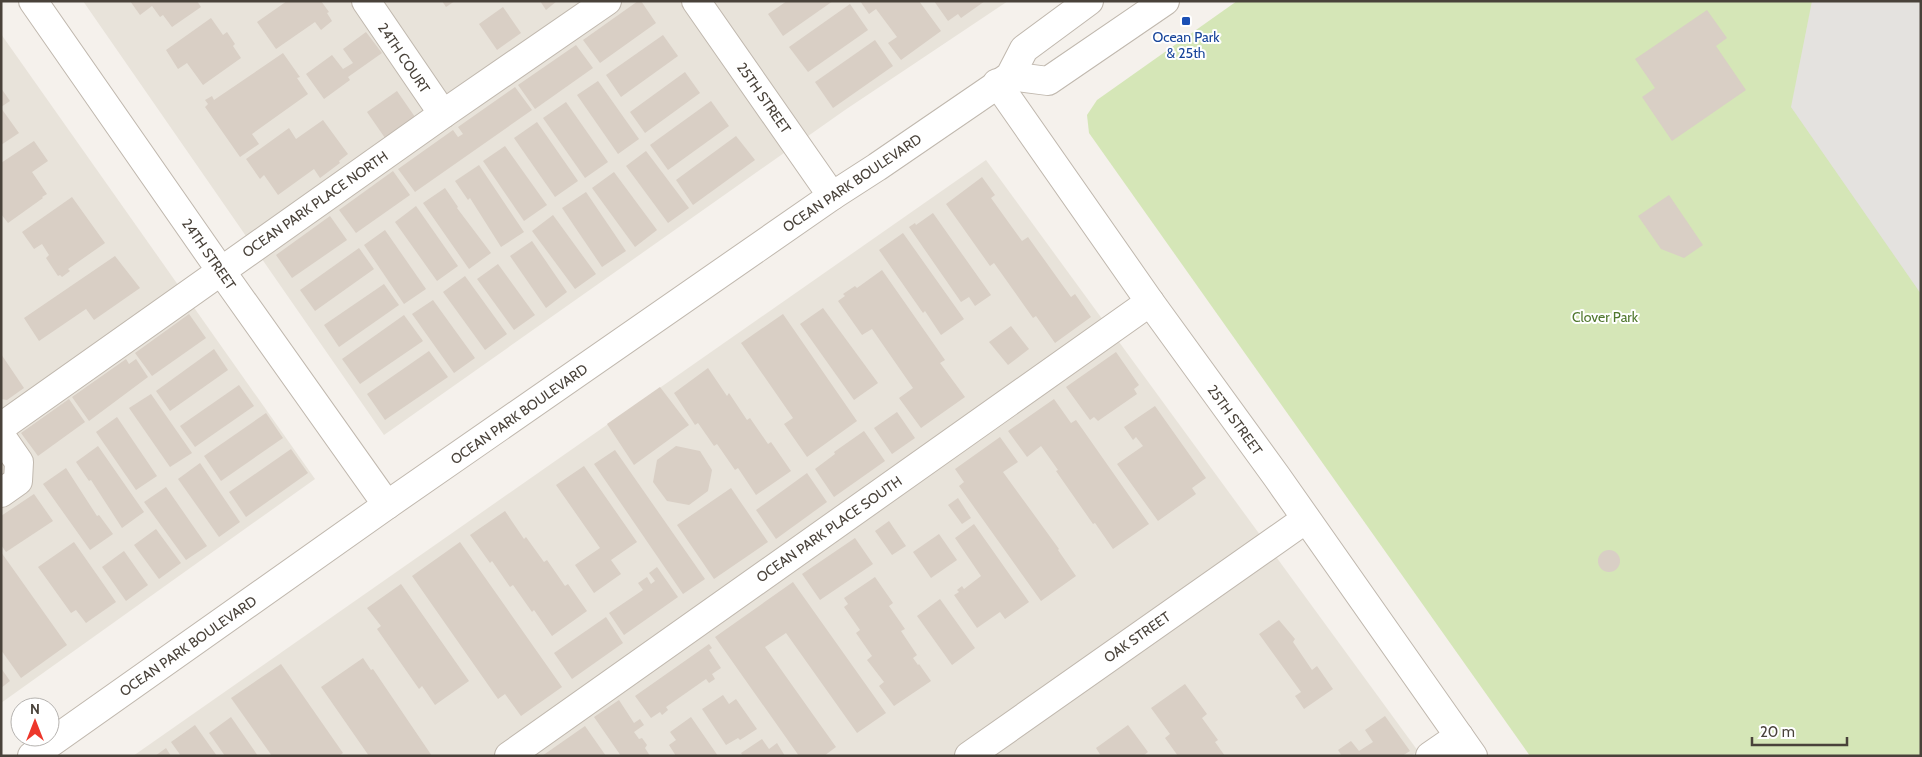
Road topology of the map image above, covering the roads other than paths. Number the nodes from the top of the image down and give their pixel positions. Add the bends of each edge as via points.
1 (33, 1) edge
2 (366, 1) edge
3 (607, 1) edge
4 (696, 1) edge
5 (1089, 1) edge
6 (1164, 1) edge
7 (1004, 80) junction
8 (443, 114) junction
9 (832, 196) junction
10 (221, 272) junction
11 (1150, 302) junction
12 (1, 427) edge
13 (1, 436) edge
14 (1, 493) edge
15 (387, 505) junction
16 (1306, 518) junction
17 (1466, 746) edge
18 (32, 756) edge
19 (509, 756) edge
20 (969, 756) edge
21 (1430, 756) edge

1 - 10 street, 24TH STREET
2 - 8 street, 24TH COURT
3 - 8 street, OCEAN PARK PLACE NORTH
4 - 9 street, 25TH STREET
5 - 7 street, OCEAN PARK BOULEVARD via 1024,49
6 - 7 street via 1048,81
7 - 9 street, OCEAN PARK BOULEVARD
7 - 11 street, 25TH STREET
8 - 10 street, OCEAN PARK PLACE NORTH
9 - 15 street, OCEAN PARK BOULEVARD
10 - 12 street, OCEAN PARK PLACE NORTH
10 - 15 street, 24TH STREET
11 - 16 street, 25TH STREET
11 - 19 street, OCEAN PARK PLACE SOUTH
13 - 14 street via 19,462 18,481
15 - 18 street, OCEAN PARK BOULEVARD
16 - 17 street, 25TH STREET
16 - 20 street, OAK STREET
17 - 21 street

